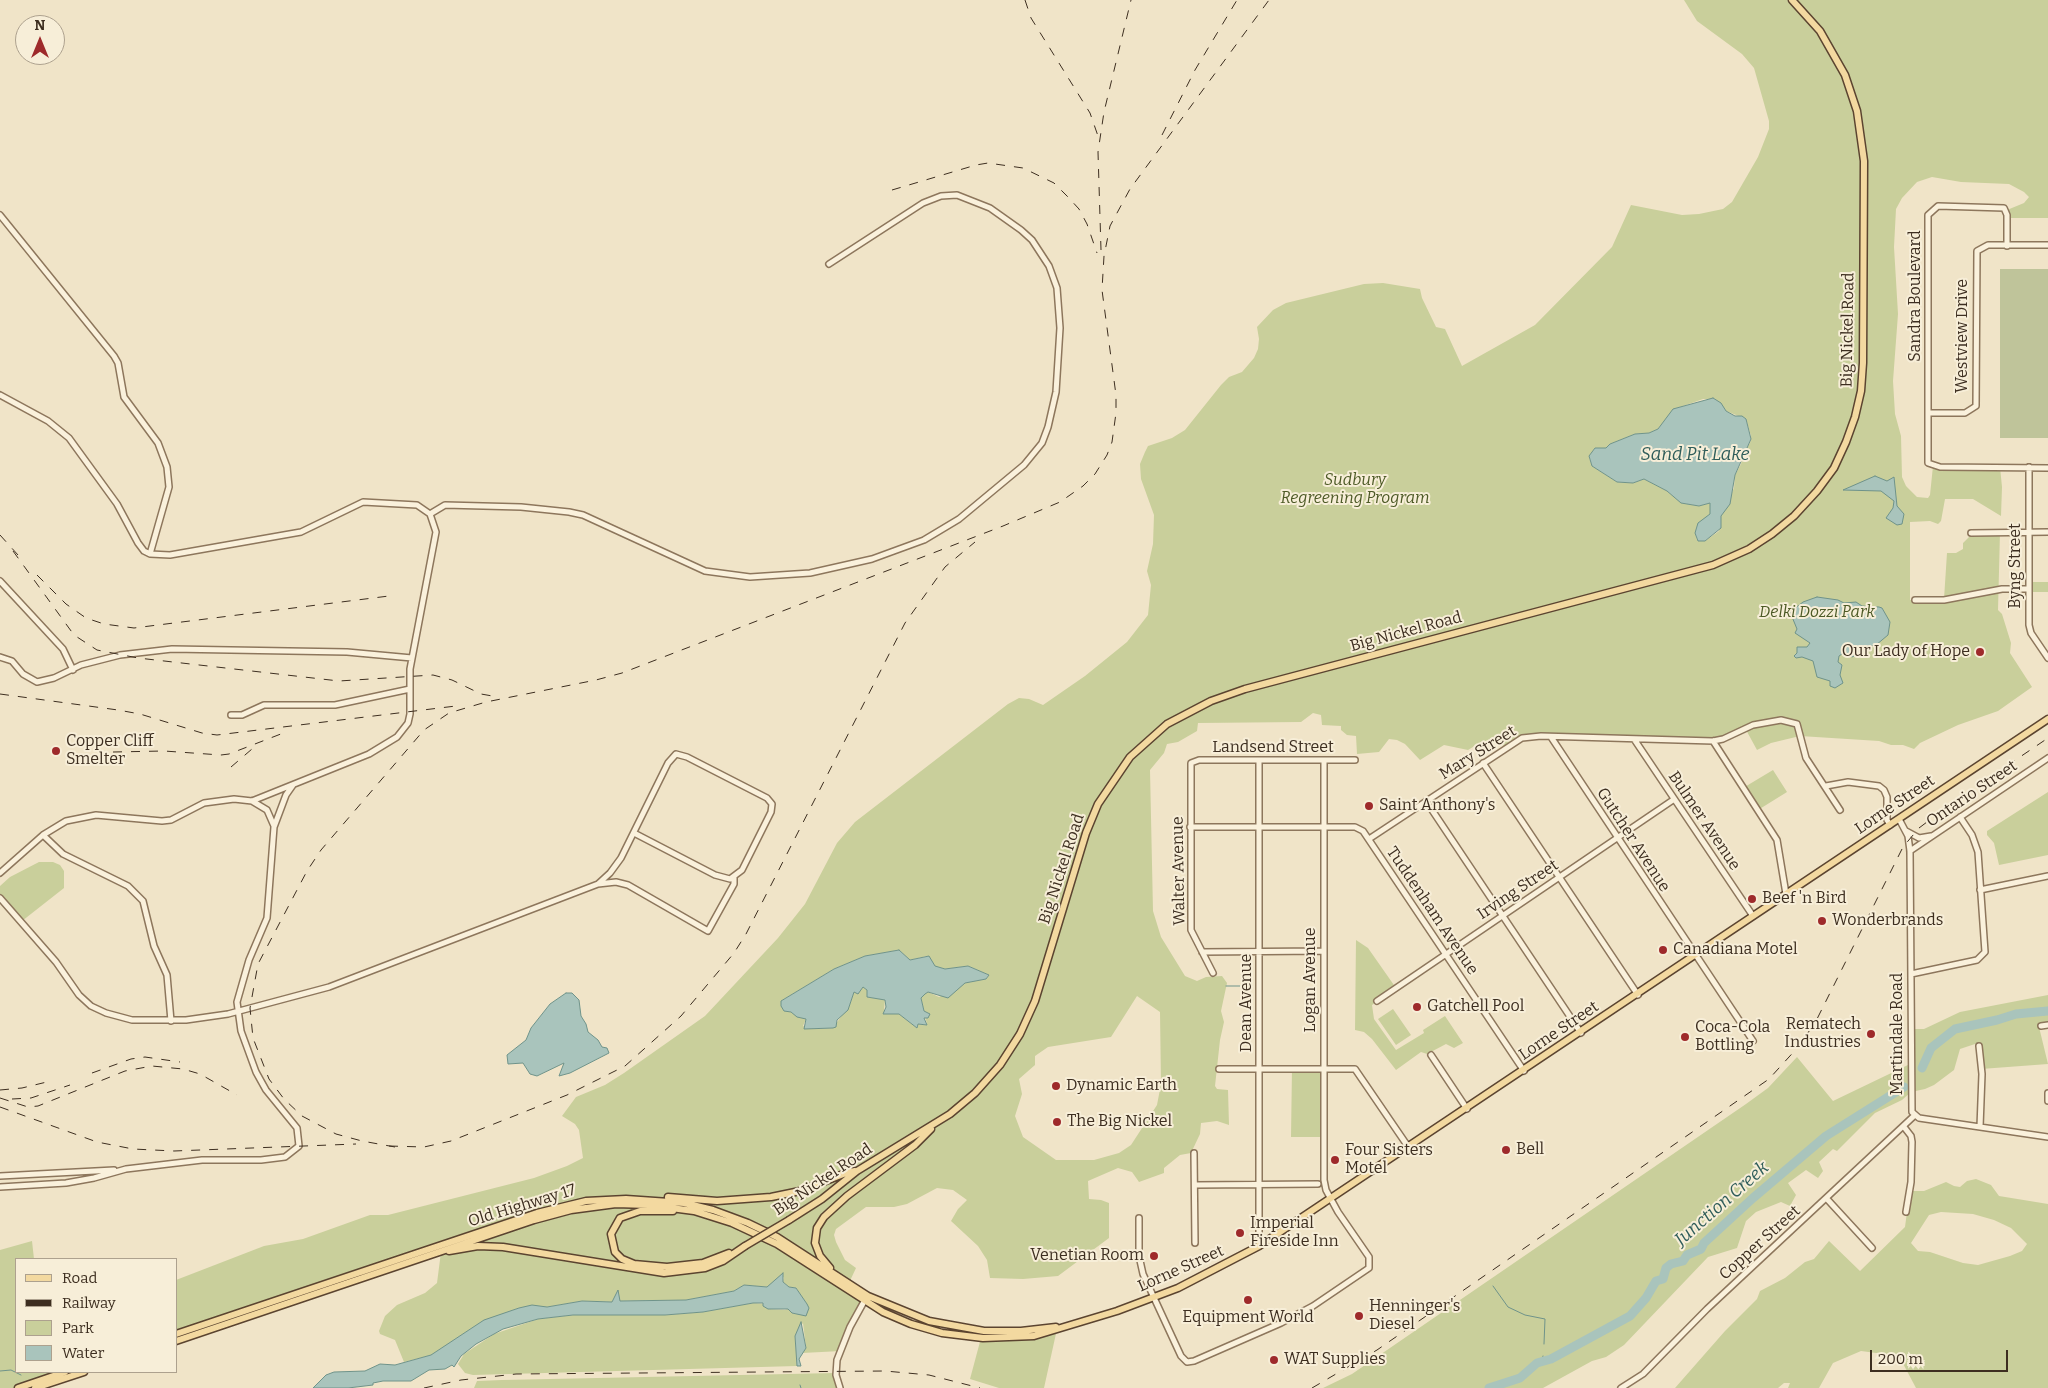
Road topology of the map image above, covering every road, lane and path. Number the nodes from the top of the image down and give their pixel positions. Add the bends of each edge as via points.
1 (1792, 0) edge
2 (0, 215) edge
3 (2048, 245) edge
4 (2007, 246) junction
5 (828, 264) dead end
6 (0, 395) edge
7 (1928, 413) junction
8 (2029, 468) junction
9 (2048, 468) edge
10 (430, 514) junction
11 (1971, 532) dead end
12 (2029, 532) junction
13 (2048, 532) edge
14 (150, 554) junction
15 (0, 581) edge
16 (2029, 589) junction
17 (1914, 600) dead end
18 (0, 657) edge
19 (412, 658) junction
20 (2048, 658) edge
21 (72, 670) junction
22 (410, 689) junction
23 (231, 716) dead end
24 (2048, 719) edge
25 (1551, 737) junction
26 (1634, 739) junction
27 (1713, 741) junction
28 (2048, 758) edge
29 (1259, 760) junction
30 (1324, 760) junction
31 (1355, 760) dead end
32 (1191, 763) joint
33 (1483, 763) junction
34 (294, 785) junction
35 (1826, 786) junction
36 (1673, 800) junction
37 (252, 801) junction
38 (1426, 801) junction
39 (1840, 810) dead end
40 (1960, 817) junction
41 (1899, 819) junction
42 (1890, 824) junction
43 (274, 826) junction
44 (1190, 827) junction
45 (1259, 827) junction
46 (1324, 827) junction
47 (1906, 831) junction
48 (634, 833) junction
49 (43, 835) junction
50 (1934, 836) junction
51 (1616, 838) junction
52 (1369, 839) junction
53 (1910, 851) junction
54 (0, 873) edge
55 (2048, 876) edge
56 (734, 877) junction
57 (1560, 877) junction
58 (598, 884) junction
59 (1980, 890) junction
60 (1786, 894) junction
61 (0, 898) edge
62 (1502, 915) junction
63 (1753, 916) junction
64 (1259, 951) junction
65 (1324, 951) junction
66 (1202, 952) junction
67 (1445, 953) junction
68 (1696, 956) junction
69 (1213, 973) dead end
70 (1911, 974) junction
71 (1638, 995) junction
72 (1377, 1001) dead end
73 (238, 1011) junction
74 (171, 1021) junction
75 (2048, 1025) edge
76 (2041, 1026) dead end
77 (1581, 1033) junction
78 (1753, 1041) dead end
79 (1979, 1046) dead end
80 (1431, 1055) dead end
81 (1324, 1067) junction
82 (1260, 1068) junction
83 (1219, 1069) dead end
84 (1524, 1071) junction
85 (2048, 1093) edge
86 (2048, 1101) edge
87 (1467, 1109) junction
88 (1915, 1115) junction
89 (935, 1125) junction
90 (1980, 1127) junction
91 (1904, 1128) junction
92 (2048, 1136) edge
93 (1409, 1148) junction
94 (1194, 1153) dead end
95 (127, 1169) junction
96 (857, 1171) junction
97 (0, 1176) edge
98 (1259, 1184) junction
99 (1318, 1184) dead end
100 (1195, 1185) junction
101 (0, 1187) edge
102 (1332, 1199) junction
103 (1827, 1199) junction
104 (655, 1200) junction
105 (682, 1209) junction
106 (1906, 1212) dead end
107 (1139, 1218) dead end
108 (1195, 1243) dead end
109 (1260, 1246) junction
110 (1872, 1248) dead end
111 (737, 1250) junction
112 (443, 1251) junction
113 (838, 1276) junction
114 (1154, 1298) junction
115 (866, 1299) junction
116 (178, 1333) edge
117 (178, 1340) edge
118 (62, 1373) edge
119 (81, 1373) edge
120 (18, 1388) edge
121 (35, 1388) edge
122 (840, 1388) edge
123 (1621, 1388) edge

1 - 89 main road, Big Nickel Road via 1820,31 1845,75 1857,111 1864,161 1861,391 1852,429 1827,478 1808,502 1772,534 1713,566 1245,689 1199,706 1163,727 1130,757 1098,804 1086,833 1035,1002 1020,1034 983,1084 960,1107
2 - 14 street via 114,356 124,397 158,443 167,467 168,487
3 - 4 street
4 - 7 street, Westview Drive via 1980,248 1975,260 1976,406 1965,413
4 - 7 street, Sandra Boulevard via 2004,208 1938,206 1928,215
5 - 10 street via 923,203 957,194 990,208 1021,230 1050,266 1057,288 1060,328 1056,392 1048,427 1042,443 1024,465 959,519 924,540 872,559 810,573 750,577 705,571 583,515 569,512 521,507 445,506
6 - 14 street via 48,421 70,438 117,504 138,543
7 - 8 street, Sandra Boulevard via 1930,465
8 - 9 street
8 - 12 street, Byng Street
10 - 14 street via 417,504 363,502 301,532 184,553
10 - 19 street via 436,532
11 - 12 street
12 - 13 street
12 - 16 street, Byng Street
15 - 21 street via 63,649
16 - 17 street via 2002,589 1944,600
16 - 20 street, Byng Street via 2030,629
18 - 21 street via 12,661 23,674 38,682
19 - 21 street via 347,652 172,649 120,655
19 - 22 street
22 - 23 street via 335,705 264,705 242,715
22 - 34 street via 408,723 398,737 369,754
24 - 41 main road, Lorne Street
25 - 26 street, Mary Street
25 - 33 street, Mary Street via 1522,738
25 - 51 street, Gutcher Avenue
26 - 27 street, Mary Street
26 - 36 street, Bulmer Avenue
27 - 35 street, Mary Street via 1762,723 1794,722 1806,758
27 - 60 street via 1777,840
28 - 40 street, Ontario Street
29 - 30 street, Landsend Street
29 - 32 street, Landsend Street via 1199,760
29 - 45 street, Dean Avenue
30 - 31 street, Landsend Street
30 - 46 street, Logan Avenue
32 - 44 street, Walter Avenue
33 - 38 street, Mary Street
33 - 57 street
34 - 37 street
34 - 43 street via 286,795
35 - 39 street
35 - 42 street via 1848,782 1879,786 1887,797 1887,820
36 - 51 street, Irving Street
36 - 63 street, Bulmer Avenue
37 - 43 street via 267,810
37 - 49 street via 234,799 204,803 172,820 162,821 82,816 66,821
38 - 52 street, Mary Street
38 - 62 street
40 - 50 street, Ontario Street
40 - 59 street via 1977,846
41 - 42 main road, Lorne Street
41 - 47 street, Martindale Road
42 - 60 main road, Lorne Street
43 - 73 street via 267,918 240,986
44 - 45 street
44 - 66 street, Walter Avenue via 1191,930
45 - 46 street
45 - 64 street, Dean Avenue
46 - 52 street via 1356,827
46 - 65 street, Logan Avenue
47 - 50 street via 1919,838
47 - 53 street, Martindale Road
48 - 56 street via 723,878
48 - 56 street via 670,759 676,754 687,757 771,802 771,812 742,870
48 - 58 street via 615,866
49 - 54 street
49 - 74 street via 63,854 128,886 142,902 154,946 167,975
50 - 53 street, Ontario Street
51 - 57 street, Irving Street
51 - 68 street, Gutcher Avenue
52 - 67 street, Tuddenham Avenue
53 - 70 street, Martindale Road
55 - 59 street
56 - 58 street via 734,884 708,931 628,885 616,882
57 - 62 street, Irving Street
57 - 71 street
58 - 73 street via 355,978 297,997
59 - 70 street via 1984,955 1977,960
60 - 63 main road, Lorne Street
61 - 74 street via 91,1006 132,1020
62 - 67 street, Irving Street
62 - 77 street
63 - 68 main road, Lorne Street
64 - 65 street
64 - 66 street
64 - 82 street, Dean Avenue
65 - 81 street, Logan Avenue
66 - 69 street, Walter Avenue
67 - 72 street, Irving Street
67 - 84 street, Tuddenham Avenue
68 - 71 main road, Lorne Street
68 - 78 street, Gutcher Avenue
70 - 88 street, Martindale Road via 1910,1104
71 - 77 main road, Lorne Street
73 - 74 street
73 - 95 street via 245,1044 256,1072 266,1090 297,1128 299,1146 285,1157 202,1160
75 - 76 street
77 - 84 main road, Lorne Street
79 - 90 street via 1982,1072
80 - 87 street
81 - 82 street
81 - 93 street via 1358,1071
81 - 102 street, Logan Avenue via 1324,1180
82 - 83 street
82 - 98 street, Dean Avenue
84 - 87 main road, Lorne Street
85 - 86 street
87 - 93 main road, Lorne Street
88 - 90 street, Martindale Road
88 - 91 street, Copper Street
89 - 96 main road, Big Nickel Road
89 - 113 main road via 820,1221 815,1236 816,1249
90 - 92 street, Martindale Road
91 - 103 street, Copper Street
91 - 106 street via 1912,1142
93 - 102 main road, Lorne Street
94 - 100 street
95 - 97 street
95 - 101 street via 66,1183
96 - 104 main road via 846,1172 800,1191 771,1197 733,1201 665,1197
96 - 111 main road, Big Nickel Road, bridge via 822,1199
98 - 99 street
98 - 100 street
98 - 109 street, Dean Avenue
100 - 108 street
102 - 109 main road, Lorne Street
102 - 114 street, Logan Avenue via 1369,1257 1370,1265 1367,1271 1313,1306 1251,1338 1190,1362 1181,1356
103 - 110 street
103 - 123 street, Copper Street via 1707,1309 1643,1374
104 - 113 main road, Old Highway 17 via 700,1207 748,1223
104 - 116 main road, Old Highway 17 via 593,1201 549,1209
105 - 111 main road via 640,1211 624,1216 611,1234 615,1252 634,1264 667,1267 703,1263
105 - 112 main road, Old Highway 17 via 634,1204 589,1207 543,1217
105 - 115 main road, Old Highway 17 via 754,1232
107 - 114 street via 1141,1266
109 - 114 main road, Lorne Street
111 - 112 main road via 723,1261 705,1268 664,1273 503,1247 478,1246
112 - 117 main road, Old Highway 17
113 - 115 main road, Old Highway 17
114 - 115 main road, Lorne Street via 1065,1327 1008,1332 950,1327
115 - 122 street via 837,1360 836,1375
118 - 120 main road
119 - 121 main road

